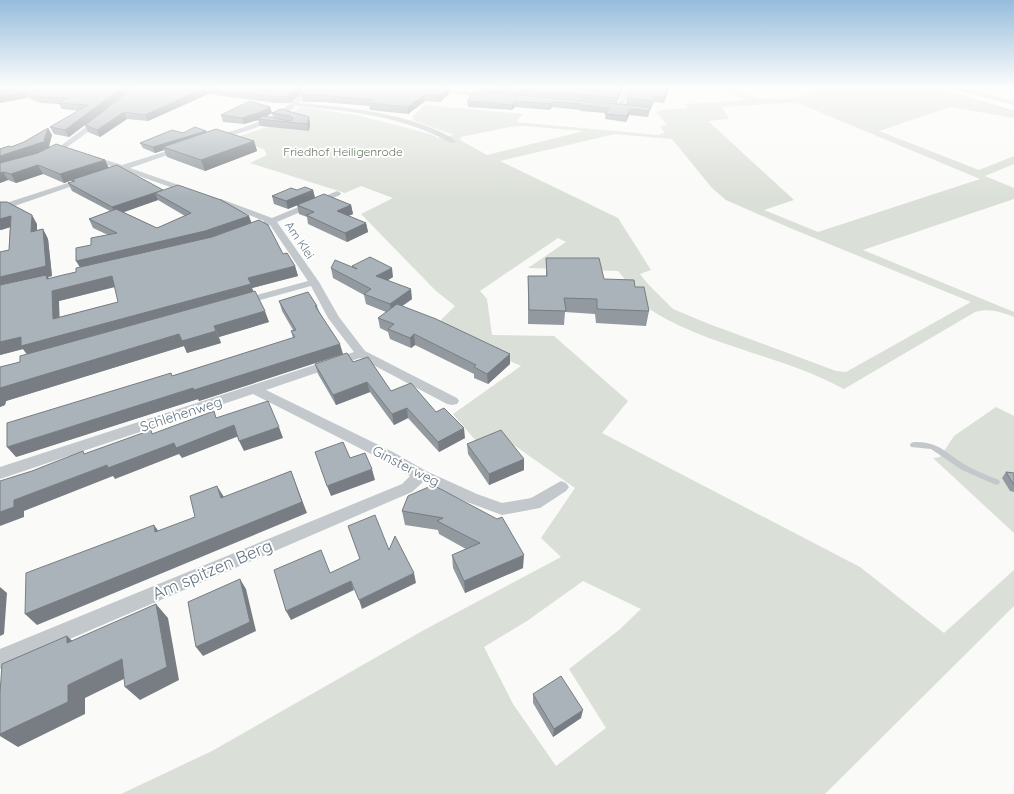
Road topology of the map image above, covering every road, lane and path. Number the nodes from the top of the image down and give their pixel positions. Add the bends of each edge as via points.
1 (93, 124) edge
2 (261, 124) edge
3 (410, 124) edge
4 (206, 141) edge
5 (453, 142) dead end
6 (191, 146) edge
7 (61, 148) junction
8 (39, 158) edge
9 (124, 168) junction
10 (109, 172) edge
11 (94, 177) edge
12 (337, 193) dead end
13 (0, 208) edge
14 (272, 221) junction
15 (257, 227) edge
16 (314, 282) junction
17 (230, 306) edge
18 (361, 354) junction
19 (256, 390) junction
20 (452, 401) dead end
21 (914, 445) dead end
22 (0, 473) edge
23 (422, 475) junction
24 (996, 482) dead end
25 (561, 487) dead end
26 (0, 659) edge

1 - 7 street
2 - 4 street
3 - 5 street via 439,133
6 - 9 street
7 - 8 street
7 - 9 street, Am Klei
9 - 10 street
9 - 14 street, Am Klei
11 - 13 street
12 - 14 street
14 - 15 street
14 - 16 street, Am Klei
16 - 17 street
16 - 18 street, Am Klei via 334,318
18 - 19 street, Schlehenweg
18 - 20 street, Am Klei
19 - 22 street, Schlehenweg
19 - 23 street, Ginsterweg
21 - 24 lane via 925,443 944,452 962,466
23 - 25 street, Ginsterweg via 502,509 534,504
23 - 26 street, Am spitzen Berg via 407,488

